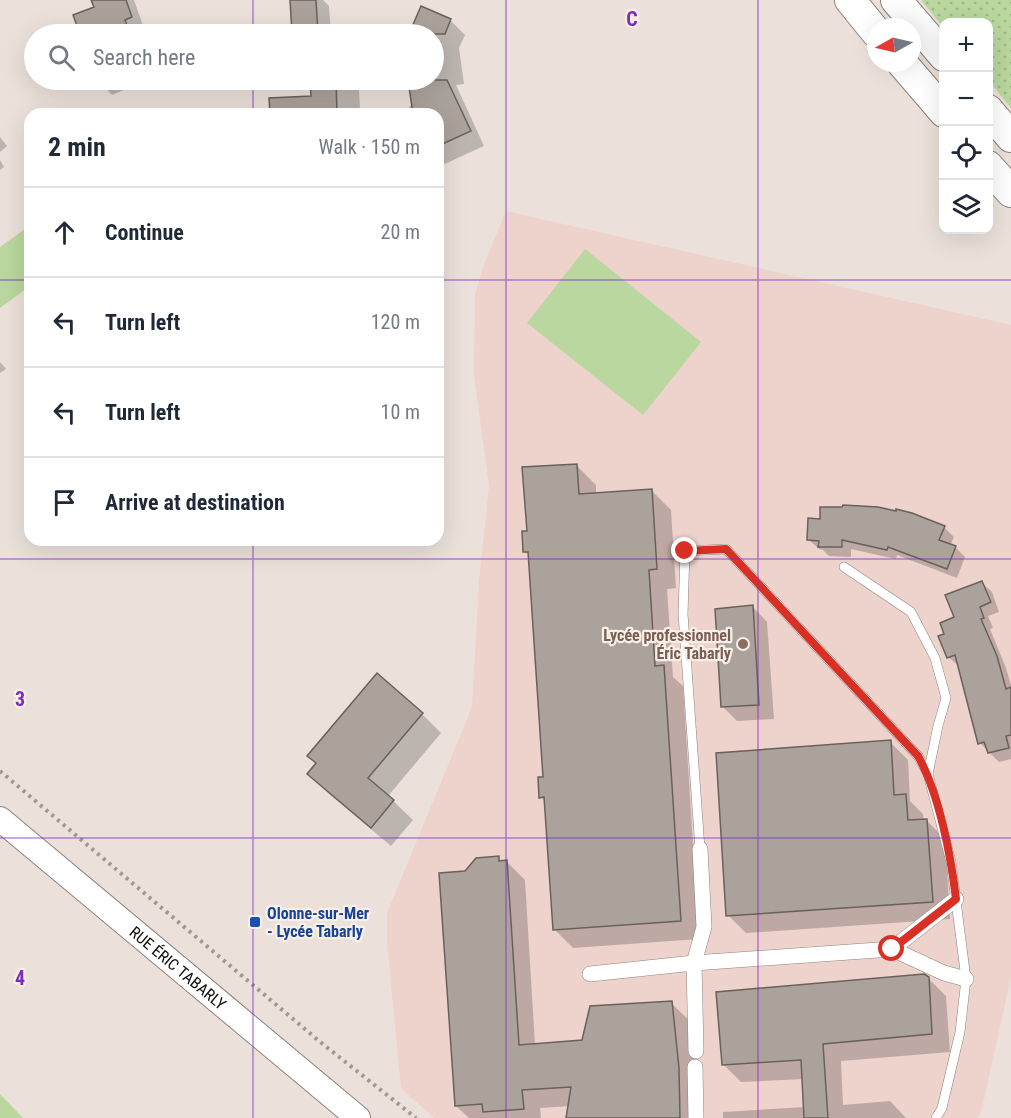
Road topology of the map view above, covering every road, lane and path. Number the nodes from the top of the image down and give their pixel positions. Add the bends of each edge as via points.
1 (849, 0) edge
2 (896, 0) edge
3 (867, 21) edge
4 (939, 50) edge
5 (910, 72) edge
6 (939, 106) edge
7 (993, 116) edge
8 (1011, 137) edge
9 (993, 172) edge
10 (1011, 192) edge
11 (844, 567) dead end
12 (0, 771) edge
13 (928, 774) junction
14 (0, 819) edge
15 (700, 849) joint
16 (956, 899) junction
17 (892, 949) junction
18 (694, 963) junction
19 (590, 974) dead end
20 (966, 979) junction
21 (358, 1118) edge
22 (416, 1118) edge
23 (696, 1118) edge
24 (936, 1118) edge

1 - 3 main road
2 - 4 main road
5 - 6 main road
7 - 8 main road
9 - 10 main road
11 - 13 lane via 911,612 935,658 946,698
12 - 22 path via 318,1041
13 - 15 lane via 918,756 726,549 685,551 683,614
13 - 16 lane via 951,862
14 - 21 street, RUE ÉRIC TABARLY
15 - 18 street via 704,927
16 - 17 street
16 - 20 lane
17 - 18 street
17 - 20 street via 944,974
18 - 19 street
18 - 23 street
20 - 24 lane via 960,1032 942,1108

